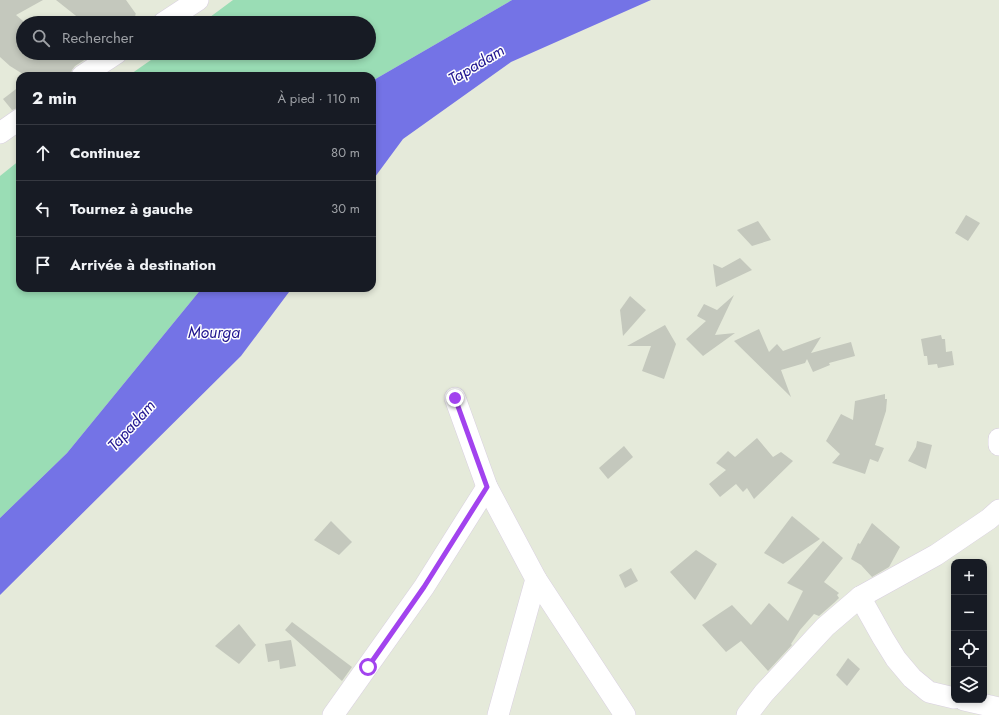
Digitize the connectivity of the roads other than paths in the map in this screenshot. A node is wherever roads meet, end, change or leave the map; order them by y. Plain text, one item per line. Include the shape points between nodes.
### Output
1 (198, 0) edge
2 (174, 16) edge
3 (106, 60) edge
4 (88, 72) edge
5 (16, 122) edge
6 (0, 133) edge
7 (455, 398) dead end
8 (999, 439) edge
9 (999, 445) edge
10 (487, 487) junction
11 (999, 510) edge
12 (536, 579) junction
13 (860, 597) junction
14 (951, 697) edge
15 (977, 703) edge
16 (999, 708) edge
17 (333, 715) edge
18 (498, 715) edge
19 (625, 715) edge
20 (747, 715) edge

1 - 2 street
3 - 4 street
5 - 6 street
7 - 10 street
8 - 9 street
10 - 12 street
10 - 17 street via 424,587
11 - 13 street via 936,555
12 - 18 street
12 - 19 street
13 - 14 street via 896,659 912,678 929,692
13 - 20 street via 825,627
15 - 16 street

